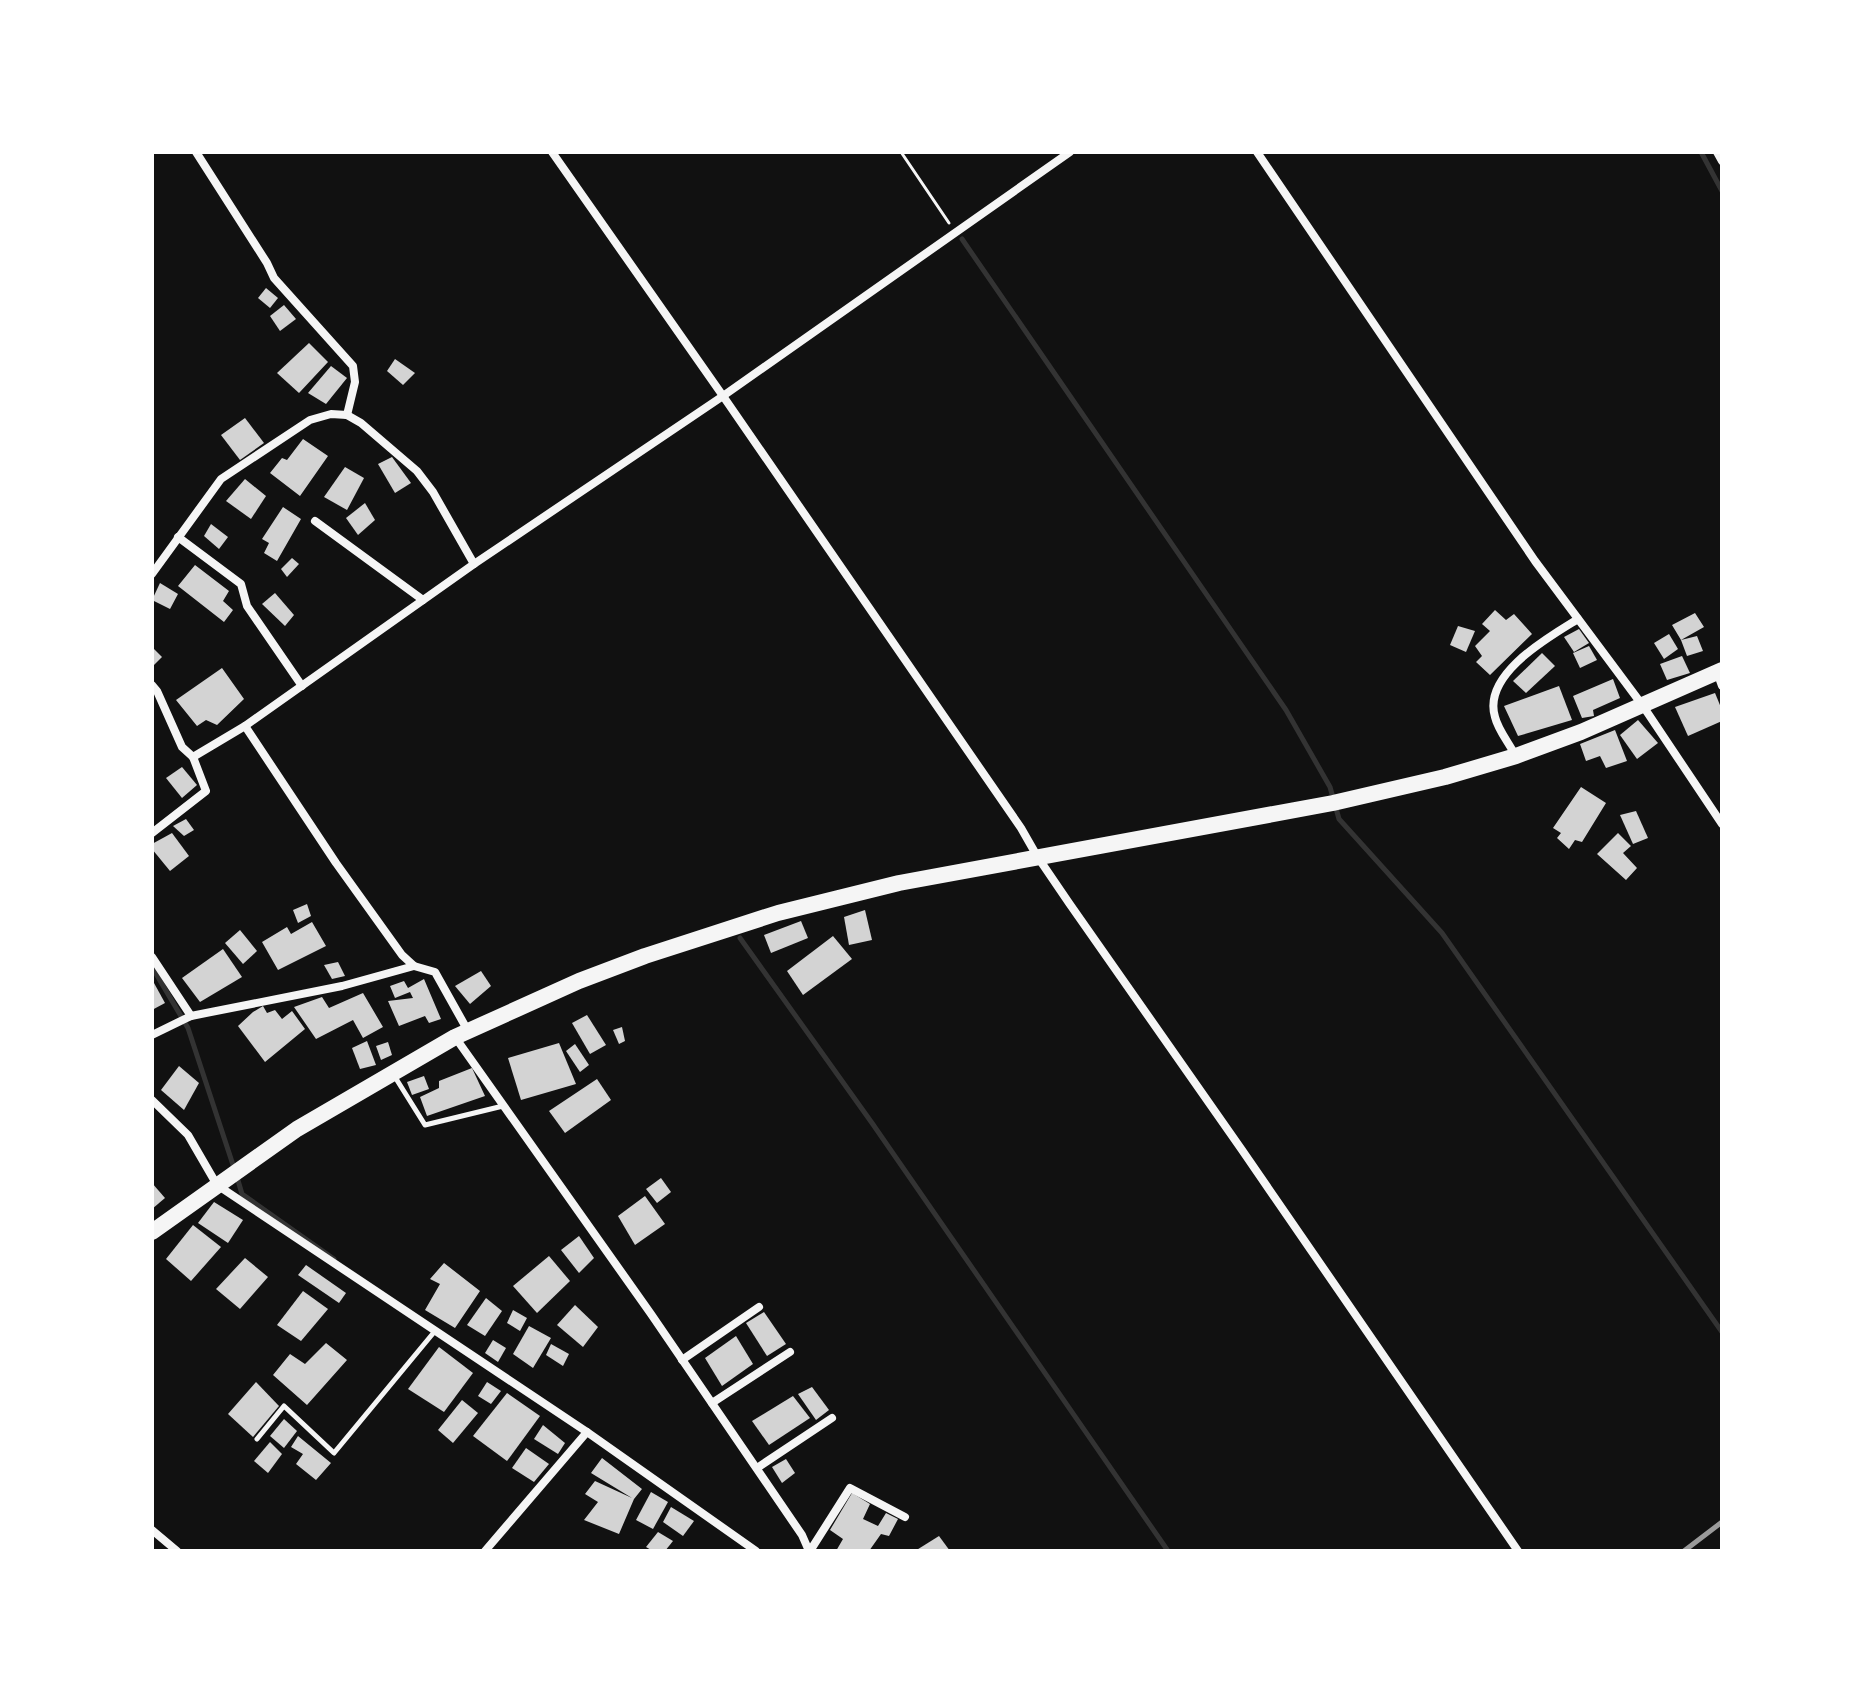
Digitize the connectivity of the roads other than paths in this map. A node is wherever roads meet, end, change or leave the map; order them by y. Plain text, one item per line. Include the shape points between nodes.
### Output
1 (196, 152) edge
2 (552, 152) edge
3 (1070, 152) edge
4 (1257, 152) edge
5 (1717, 152) edge
6 (1722, 161) edge
7 (723, 396) junction
8 (347, 415) junction
9 (315, 521) dead end
10 (178, 537) junction
11 (474, 564) junction
12 (152, 574) edge
13 (423, 600) junction
14 (1578, 619) junction
15 (1720, 676) edge
16 (152, 685) edge
17 (302, 686) junction
18 (1643, 706) junction
19 (245, 726) junction
20 (1516, 756) junction
21 (193, 757) junction
22 (1722, 824) edge
23 (152, 833) edge
24 (1037, 856) junction
25 (152, 957) edge
26 (414, 966) junction
27 (191, 1016) junction
28 (462, 1034) junction
29 (152, 1035) edge
30 (392, 1073) junction
31 (152, 1100) edge
32 (504, 1106) junction
33 (217, 1185) junction
34 (152, 1232) edge
35 (759, 1307) dead end
36 (435, 1331) junction
37 (790, 1352) dead end
38 (682, 1360) junction
39 (712, 1403) junction
40 (832, 1418) dead end
41 (587, 1432) junction
42 (257, 1439) dead end
43 (757, 1468) junction
44 (905, 1517) dead end
45 (152, 1530) edge
46 (177, 1551) edge
47 (485, 1551) edge
48 (756, 1551) edge
49 (809, 1551) edge
50 (1518, 1551) edge

1 - 8 street via 274,278 353,366
2 - 7 street
3 - 7 street
4 - 14 street
5 - 6 street
7 - 11 street
7 - 24 street
8 - 10 street via 310,420 221,479
8 - 11 street via 417,471
9 - 13 street
10 - 12 street
10 - 17 street via 241,584 247,606
11 - 13 street
13 - 17 street
14 - 18 street
14 - 20 street via 1536,645 1495,693 1494,716
15 - 18 main road
16 - 21 street via 182,747
17 - 19 street
18 - 20 main road
18 - 22 street
19 - 21 street
19 - 26 street via 393,944
20 - 24 main road via 1333,803
21 - 23 street via 206,791
24 - 28 main road via 899,883 731,927 579,981
24 - 50 street
25 - 27 street
26 - 27 street
26 - 28 street via 435,972
27 - 29 street
28 - 30 main road
28 - 32 street
30 - 32 lane via 425,1125
30 - 33 main road via 297,1129
31 - 33 street via 188,1135
32 - 38 street
33 - 34 main road
33 - 36 street
35 - 38 street
36 - 41 street
36 - 42 lane via 334,1453 284,1406
37 - 39 street
38 - 39 street
39 - 43 street
40 - 43 street
41 - 47 street
41 - 48 street
43 - 49 street
44 - 49 street via 850,1488
45 - 46 street

